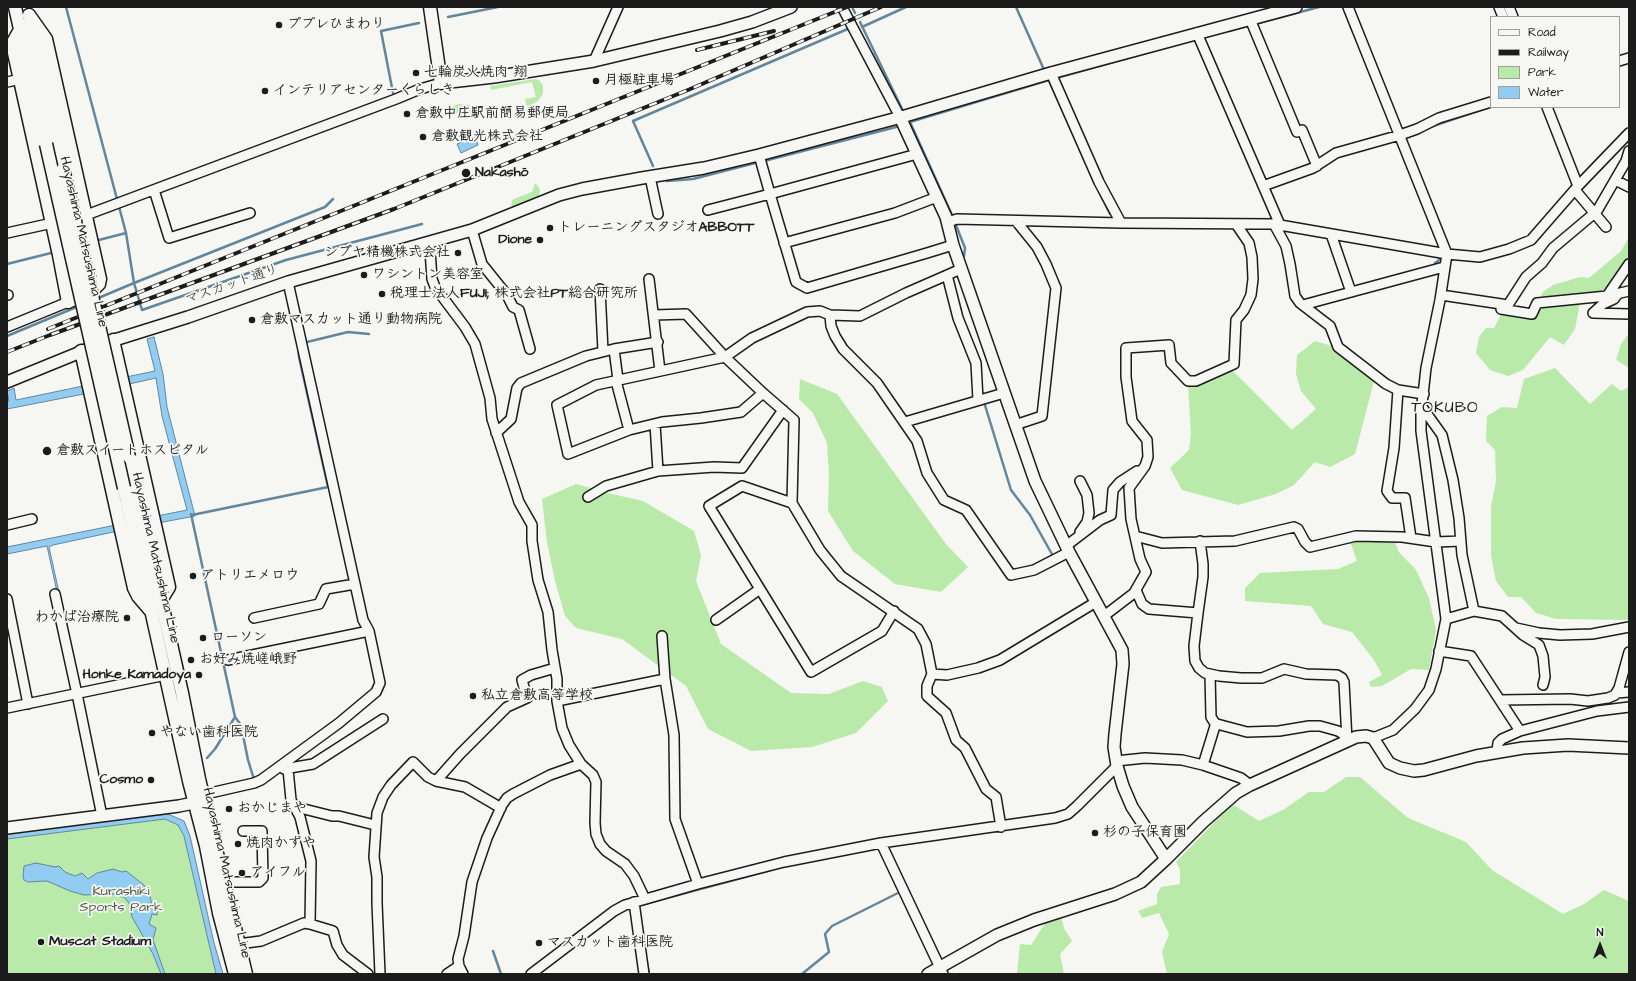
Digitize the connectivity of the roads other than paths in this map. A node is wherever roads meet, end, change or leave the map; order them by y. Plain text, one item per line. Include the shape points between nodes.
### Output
1 (15, 7) edge
2 (430, 7) edge
3 (618, 7) edge
4 (791, 7) edge
5 (842, 7) edge
6 (1296, 7) edge
7 (1348, 7) edge
8 (28, 11) edge
9 (1252, 23) junction
10 (20, 28) junction
11 (1199, 37) junction
12 (594, 61) junction
13 (1051, 76) junction
14 (21, 79) junction
15 (7, 82) edge
16 (441, 83) junction
17 (1490, 102) edge
18 (1547, 108) edge
19 (904, 120) junction
20 (1629, 133) edge
21 (1400, 135) junction
22 (1629, 151) edge
23 (917, 154) junction
24 (760, 160) junction
25 (1317, 166) junction
26 (650, 177) junction
27 (1615, 180) junction
28 (1263, 186) junction
29 (1629, 187) edge
30 (1576, 188) junction
31 (154, 190) junction
32 (770, 194) junction
33 (937, 197) junction
34 (708, 210) dead end
35 (250, 213) dead end
36 (658, 214) dead end
37 (1594, 214) junction
38 (86, 215) junction
39 (952, 220) junction
40 (1016, 221) junction
41 (52, 223) junction
42 (1121, 223) junction
43 (1236, 224) junction
44 (1277, 224) junction
45 (1606, 227) dead end
46 (472, 230) junction
47 (7, 234) edge
48 (1331, 234) junction
49 (784, 243) junction
50 (428, 244) junction
51 (953, 245) junction
52 (1447, 254) junction
53 (1629, 264) edge
54 (1444, 267) junction
55 (961, 270) junction
56 (947, 275) junction
57 (649, 279) dead end
58 (288, 282) junction
59 (600, 289) dead end
60 (1629, 291) edge
61 (1351, 292) junction
62 (1617, 294) junction
63 (1607, 296) junction
64 (1440, 297) junction
65 (68, 302) junction
66 (1303, 305) junction
67 (1629, 314) edge
68 (654, 315) junction
69 (830, 315) junction
70 (7, 327) edge
71 (113, 340) junction
72 (658, 342) junction
73 (530, 349) dead end
74 (614, 349) junction
75 (81, 351) junction
76 (603, 351) junction
77 (725, 357) junction
78 (660, 371) junction
79 (617, 380) junction
80 (7, 382) edge
81 (1398, 390) junction
82 (763, 393) junction
83 (1004, 393) junction
84 (1424, 394) junction
85 (982, 400) junction
86 (1422, 407) junction
87 (783, 410) junction
88 (905, 422) junction
89 (655, 424) junction
90 (1015, 425) junction
91 (629, 430) junction
92 (496, 433) junction
93 (1145, 466) junction
94 (658, 471) junction
95 (1080, 481) dead end
96 (588, 497) dead end
97 (792, 503) junction
98 (32, 519) dead end
99 (138, 524) junction
100 (7, 525) edge
101 (1135, 536) junction
102 (1078, 537) junction
103 (1411, 538) junction
104 (1200, 541) junction
105 (1461, 541) junction
106 (1436, 542) junction
107 (1067, 549) junction
108 (355, 584) junction
109 (760, 589) junction
110 (1136, 590) junction
111 (55, 594) dead end
112 (7, 599) edge
113 (1096, 602) junction
114 (894, 611) junction
115 (1474, 611) junction
116 (1198, 614) junction
117 (1104, 616) junction
118 (254, 618) dead end
119 (1446, 619) junction
120 (716, 620) dead end
121 (1629, 627) edge
122 (1516, 628) junction
123 (370, 631) junction
124 (662, 636) dead end
125 (1439, 652) junction
126 (1629, 652) edge
127 (228, 660) dead end
128 (555, 668) junction
129 (166, 674) junction
130 (932, 674) junction
131 (1210, 674) junction
132 (665, 679) junction
133 (1543, 686) dead end
134 (1629, 692) edge
135 (1616, 693) junction
136 (77, 694) junction
137 (1500, 700) junction
138 (557, 701) junction
139 (28, 704) junction
140 (1629, 707) edge
141 (7, 708) edge
142 (383, 719) dead end
143 (1216, 725) junction
144 (1520, 731) junction
145 (1373, 738) junction
146 (1347, 741) junction
147 (1629, 748) edge
148 (1497, 752) junction
149 (1117, 763) junction
150 (581, 764) junction
151 (1203, 765) junction
152 (288, 769) junction
153 (274, 771) junction
154 (436, 781) junction
155 (1250, 784) junction
156 (199, 799) junction
157 (295, 808) junction
158 (501, 808) junction
159 (102, 816) junction
160 (375, 825) junction
161 (1001, 827) junction
162 (7, 828) edge
163 (243, 831) dead end
164 (881, 843) junction
165 (1166, 859) junction
166 (223, 882) junction
167 (698, 884) junction
168 (644, 899) junction
169 (634, 902) junction
170 (310, 924) junction
171 (238, 944) junction
172 (461, 970) edge
173 (942, 970) edge
174 (235, 974) edge
175 (246, 974) edge
176 (368, 974) edge
177 (380, 974) edge
178 (447, 974) edge
179 (531, 974) edge
180 (644, 974) edge
181 (928, 974) edge

1 - 10 main road, Hayashima Matsushima Line
2 - 16 main road
3 - 12 street
4 - 12 street via 720,31
5 - 19 street
6 - 9 street, マスカット通り
7 - 21 street
8 - 38 main road via 46,39
8 - 99 main road, Hayashima Matsushima Line, bridge via 129,458
9 - 11 street, マスカット通り
9 - 25 street via 1297,132 1302,130
10 - 14 main road via 12,44
10 - 99 main road, Hayashima Matsushima Line, bridge via 124,488
11 - 13 street, マスカット通り
11 - 28 street
12 - 16 street
13 - 19 street, マスカット通り
13 - 42 street via 1099,182
14 - 15 street
14 - 41 main road
16 - 31 street
17 - 21 street via 1439,118
18 - 30 street
19 - 23 street
19 - 24 street, マスカット通り
20 - 30 street
21 - 25 street via 1336,153
21 - 52 street
22 - 27 street
23 - 32 street
23 - 33 street
24 - 26 street, マスカット通り
24 - 32 street
25 - 28 street
26 - 36 street
26 - 46 street, マスカット通り via 559,195
27 - 29 street
27 - 37 street
28 - 44 street
30 - 37 street
30 - 52 street via 1531,240 1480,257
31 - 35 street via 169,238
31 - 38 street
32 - 34 street
32 - 49 street
33 - 39 street
33 - 49 street via 896,213
37 - 45 street
37 - 64 street via 1553,248 1542,263 1526,277 1508,305
38 - 41 street
38 - 65 main road via 99,284 93,290
39 - 40 street
39 - 51 street
40 - 42 street
40 - 90 street via 1036,247 1056,288 1042,416
41 - 47 street
41 - 65 main road
42 - 43 street
43 - 44 street
43 - 93 street via 1249,243 1253,279 1251,295 1236,320 1234,364 1196,380 1188,380 1171,363 1169,345 1126,348 1126,377 1132,421 1147,440 1148,457
44 - 48 street
44 - 66 street via 1286,246 1295,296
46 - 50 street, マスカット通り
46 - 73 street via 482,264 507,295 513,307 519,310
48 - 52 street
48 - 61 street
49 - 51 street via 796,282 807,288
50 - 58 street, マスカット通り
50 - 92 street via 435,287 475,344 490,398
51 - 55 street
52 - 54 street
53 - 63 street
54 - 61 street
54 - 64 street
55 - 56 street
55 - 83 street
56 - 69 street via 906,292 860,316
56 - 85 street via 958,318 976,363
57 - 68 street
58 - 71 street, マスカット通り
58 - 108 street
59 - 76 street
60 - 62 street
61 - 66 street
62 - 63 street
62 - 67 street via 1614,299 1593,313
63 - 64 street via 1537,303 1532,314
64 - 84 street via 1426,368
65 - 70 street
66 - 81 street via 1330,326 1338,347 1386,384
68 - 72 street
68 - 77 street via 686,314
69 - 77 street via 820,311 807,312 752,338
69 - 88 street via 831,326 843,348 877,383
71 - 75 street, マスカット通り
71 - 99 main road via 122,382
72 - 74 street
72 - 78 street
74 - 76 street
74 - 79 street
75 - 80 street, マスカット通り
75 - 99 main road via 89,389
76 - 92 street via 521,383 517,388 511,419
77 - 78 street
77 - 82 street
78 - 79 street
79 - 91 street
79 - 91 street via 596,385 557,405 568,454
81 - 84 street
81 - 103 street via 1394,448 1387,491 1392,498 1405,498
82 - 87 street
82 - 89 street via 741,412
83 - 85 street
83 - 90 street
84 - 86 street
85 - 88 street
86 - 105 street via 1442,435 1453,480
86 - 106 street via 1421,431
87 - 94 street via 742,468
87 - 97 street via 794,420
88 - 107 street via 917,441 927,473 944,500 966,510 1011,575 1034,570
89 - 91 street
89 - 94 street
90 - 107 street via 1035,481
92 - 128 street via 519,502 532,525 538,580 548,612
93 - 101 street via 1129,488
93 - 102 street via 1120,482 1113,490 1111,515
94 - 96 street via 606,486
95 - 102 street via 1087,495 1089,514
97 - 109 street via 742,486 709,506
97 - 114 street via 820,550 841,576
98 - 100 street
99 - 129 main road, Hayashima Matsushima Line via 152,612
99 - 156 main road, Hayashima Matsushima Line via 161,600
101 - 104 street via 1162,542
101 - 110 street via 1146,572
102 - 107 street
103 - 104 street via 1356,536 1310,547 1294,527 1235,541
103 - 106 street
104 - 116 street via 1203,577
105 - 106 street
105 - 115 street
106 - 119 street
107 - 113 street
108 - 118 street via 326,589 319,604
108 - 123 street via 363,620
109 - 114 street via 811,672 882,631
109 - 120 street
110 - 116 street via 1142,604 1148,609
110 - 117 street
111 - 136 street
112 - 139 street
113 - 117 street
113 - 130 street via 1000,660 947,675
114 - 130 street via 918,629 926,644
115 - 119 street
115 - 122 street via 1502,616
116 - 131 street via 1195,661 1198,668
117 - 149 street via 1122,650 1114,747
119 - 125 street
121 - 122 street via 1592,634 1560,635
122 - 133 street via 1539,645 1543,656
123 - 127 street
123 - 153 street via 380,683 376,692
124 - 132 street
125 - 137 street via 1471,656
125 - 145 street via 1429,690 1415,709 1393,730
126 - 135 street via 1620,688
128 - 138 street
128 - 154 street via 522,680 527,698 507,707
129 - 136 street
129 - 156 main road, Hayashima Matsushima Line
130 - 161 street via 927,686 927,696 946,713 956,740 965,748 986,789 996,797
131 - 143 street via 1211,717
131 - 146 street via 1262,678 1284,669 1306,674 1337,675 1344,682
132 - 138 street
132 - 167 street via 674,735 675,819
134 - 135 street
135 - 137 street via 1608,698 1588,701
136 - 139 street
136 - 159 street
137 - 144 street
138 - 150 street via 562,728
139 - 141 street
140 - 144 street via 1590,712
142 - 152 street via 313,764
143 - 146 street via 1246,732 1320,726 1338,731
143 - 151 street
144 - 148 street via 1502,739 1498,743
145 - 146 street via 1356,737
145 - 148 street via 1389,763 1414,771
146 - 155 street
147 - 148 street via 1568,746
149 - 151 street via 1145,758 1182,760
149 - 161 street via 1068,814
149 - 165 street via 1132,807
150 - 158 street via 550,775 513,794
150 - 168 street via 593,775 596,782 595,823 600,844 606,852 630,870
151 - 155 street via 1241,778
152 - 153 street
152 - 157 street via 291,800
153 - 156 street via 254,783
154 - 158 street via 465,787
154 - 160 street via 428,777 413,762 383,796
155 - 165 street via 1222,804
156 - 159 street
156 - 166 main road, Hayashima Matsushima Line
156 - 174 main road, Hayashima Matsushima Line via 219,913
157 - 160 street
157 - 170 street via 300,817 311,861
158 - 172 street via 487,838 472,882 458,959
159 - 162 street
160 - 177 street via 374,857
161 - 164 street
163 - 166 street via 262,831 263,878 259,882
164 - 167 street via 784,862
164 - 173 street
165 - 173 street via 1141,882 1115,894 1034,920 997,935
166 - 171 main road, Hayashima Matsushima Line
167 - 168 street
168 - 169 street
169 - 179 street via 614,911
169 - 180 street
170 - 171 street via 261,941
170 - 176 street via 333,931 343,955
171 - 175 main road, Hayashima Matsushima Line
172 - 178 street
173 - 181 street

